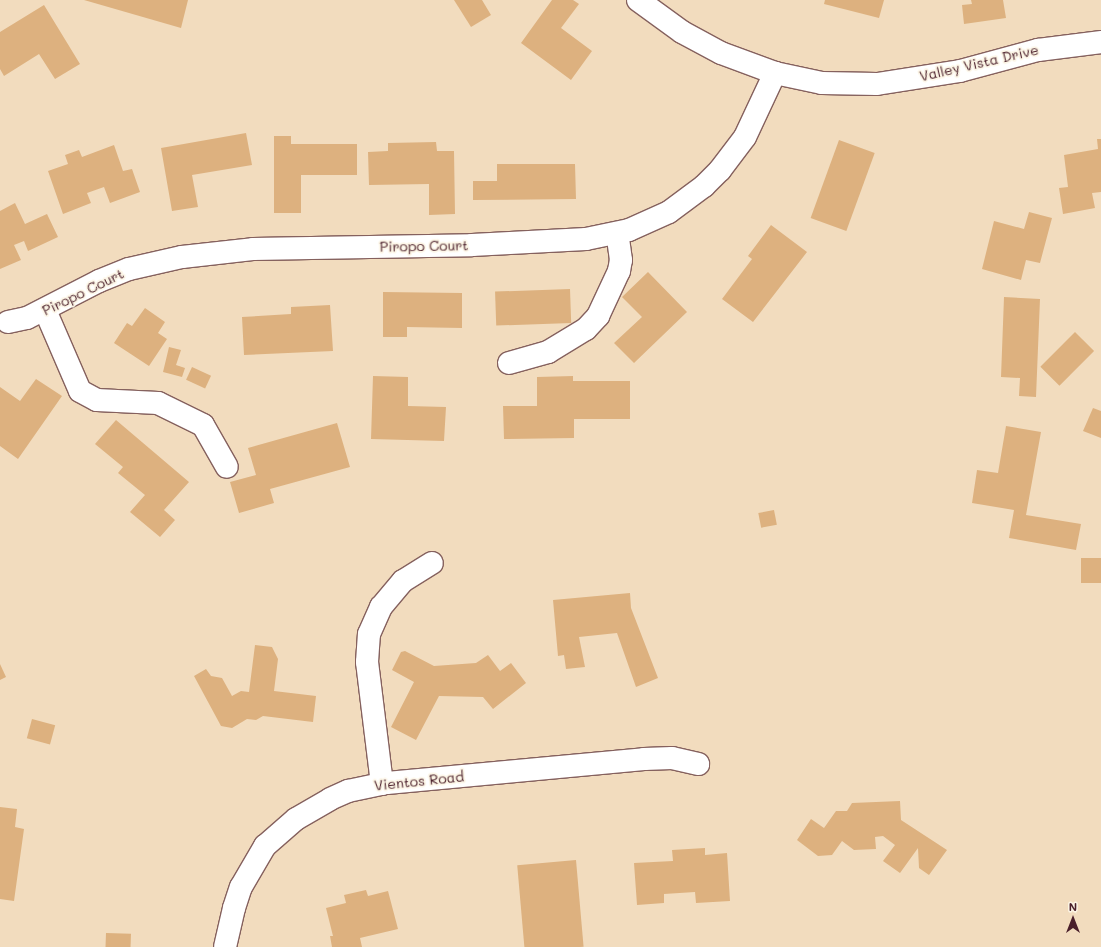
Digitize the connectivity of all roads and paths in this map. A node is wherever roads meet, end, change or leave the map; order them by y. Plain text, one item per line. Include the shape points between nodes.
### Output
1 (638, 0) edge
2 (1101, 42) edge
3 (775, 73) junction
4 (617, 233) junction
5 (45, 310) junction
6 (8, 322) dead end
7 (510, 363) dead end
8 (227, 468) dead end
9 (432, 563) dead end
10 (698, 764) dead end
11 (382, 784) junction
12 (225, 947) edge

1 - 3 street, Valley Vista Drive via 682,32 721,53
2 - 3 street, Valley Vista Drive via 1038,50 960,71 877,84 822,83
3 - 4 street, Piropo Court via 745,136 720,170 699,190 669,212
4 - 5 street, Piropo Court via 586,239 472,245 253,249 182,257 129,270 99,281
4 - 7 street via 621,260 619,271 598,316 586,329 548,352
5 - 6 street, Piropo Court via 27,318
5 - 8 street via 80,391 97,400 158,403 203,425
9 - 11 street via 403,581 381,607 369,634 367,662
10 - 11 street, Vientos Road via 672,758 651,758
11 - 12 street, Vientos Road via 348,792 324,802 296,818 270,841 241,887

